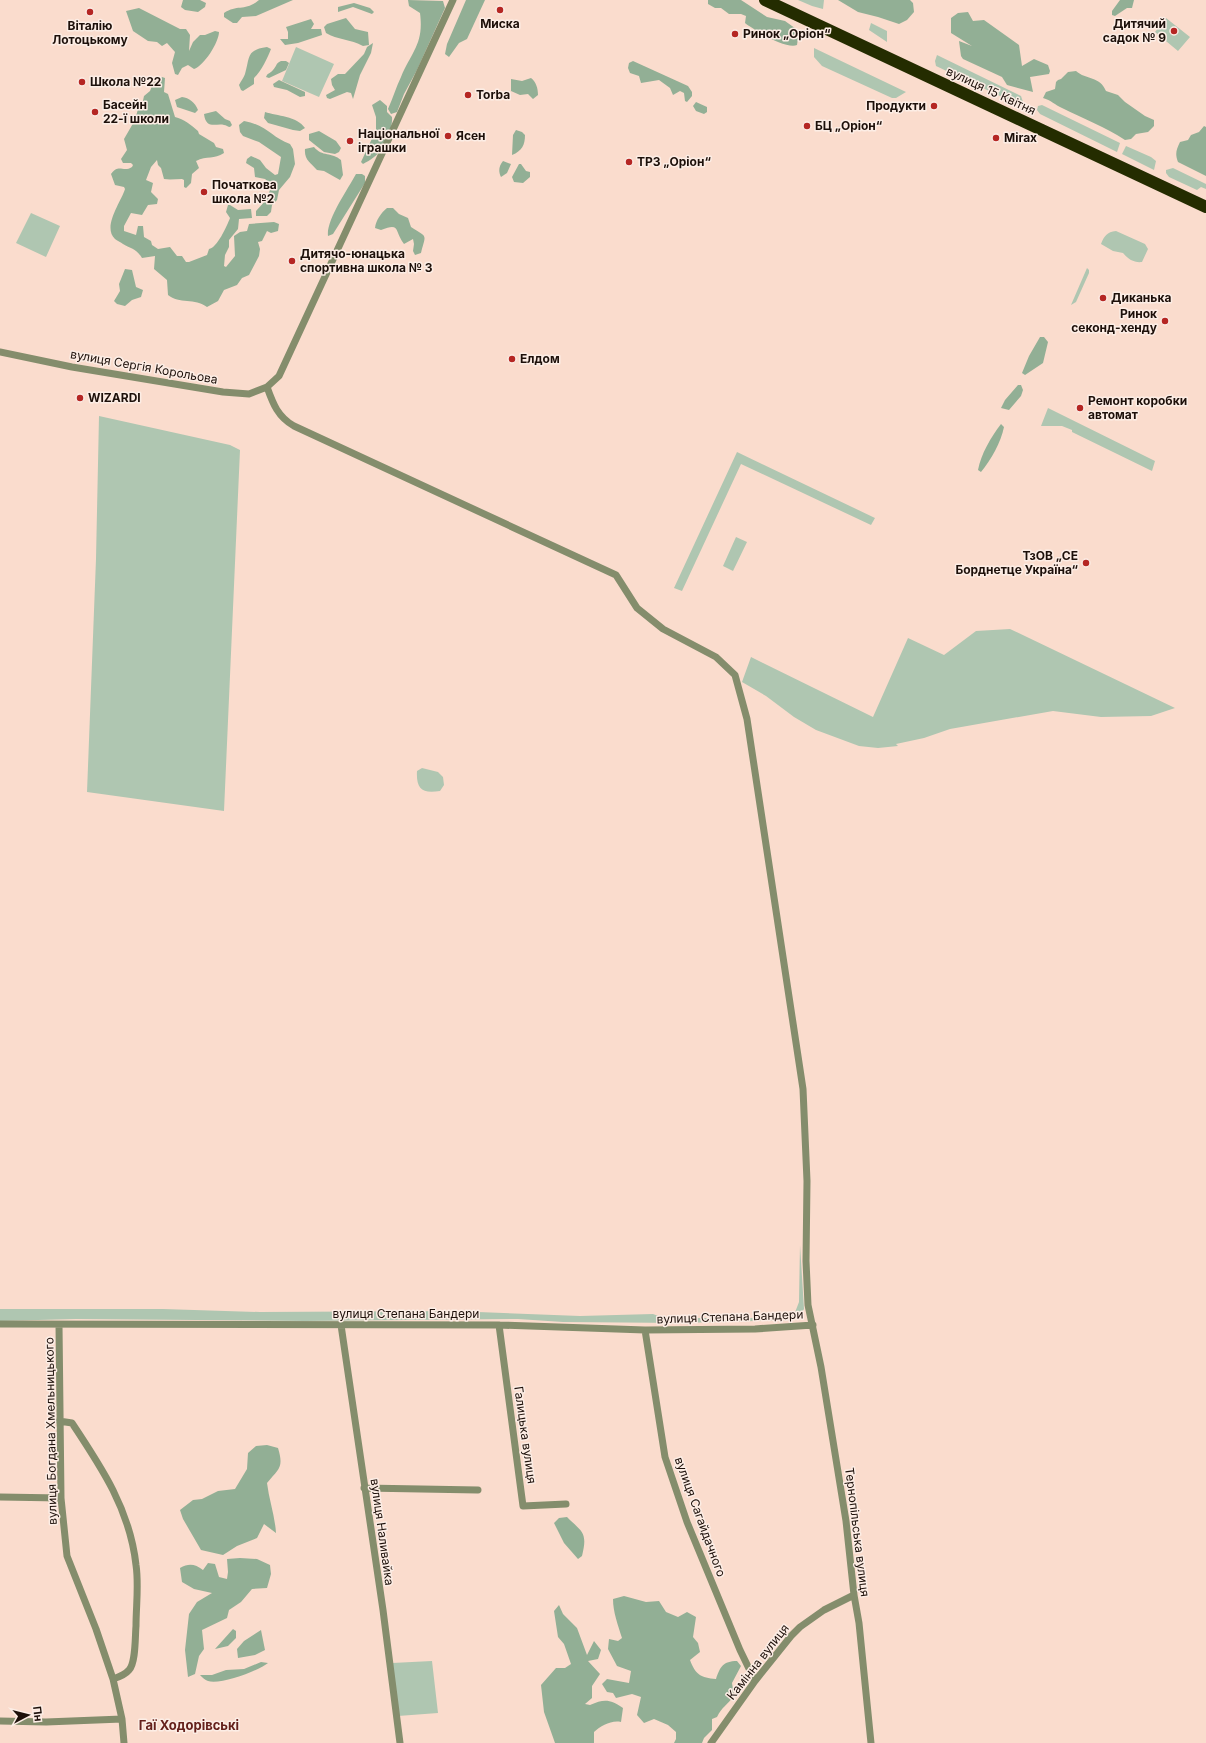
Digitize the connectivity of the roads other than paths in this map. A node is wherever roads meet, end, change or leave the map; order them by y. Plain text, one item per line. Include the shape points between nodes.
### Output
1 (453, 0) edge
2 (765, 0) edge
3 (1206, 207) edge
4 (0, 352) edge
5 (267, 387) junction
6 (0, 1324) edge
7 (59, 1325) junction
8 (341, 1325) junction
9 (499, 1325) junction
10 (813, 1326) junction
11 (645, 1330) junction
12 (59, 1421) junction
13 (364, 1488) junction
14 (478, 1490) dead end
15 (0, 1497) edge
16 (61, 1498) junction
17 (566, 1504) dead end
18 (854, 1595) junction
19 (114, 1679) junction
20 (755, 1681) junction
21 (122, 1720) junction
22 (0, 1721) edge
23 (124, 1743) edge
24 (400, 1743) edge
25 (711, 1743) edge
26 (871, 1743) edge

1 - 5 street, вулиця Сергія Корольова via 279,376
2 - 3 highway, вулиця 15 Квітня
4 - 5 street, вулиця Сергія Корольова via 72,367 223,392 249,394
5 - 10 street, Тернопільська вулиця via 274,408 286,422 616,575 637,608 663,629 716,657 735,674 747,719 803,1089 807,1181 806,1261 808,1305
6 - 7 street, вулиця Степана Бандери
7 - 8 street, вулиця Степана Бандери
7 - 12 street, вулиця Богдана Хмельницького
8 - 9 street, вулиця Степана Бандери
8 - 13 street, вулиця Наливайка
9 - 11 street, вулиця Степана Бандери
9 - 17 street, Галицька вулиця via 523,1506
10 - 11 street, вулиця Степана Бандери
10 - 18 street, Тернопільська вулиця via 837,1459
11 - 20 street, вулиця Сагайдачного via 665,1457 687,1522
12 - 16 street, вулиця Богдана Хмельницького
12 - 19 street via 72,1423 93,1454 123,1510 133,1544 137,1567 133,1658 130,1670
13 - 14 street
13 - 24 street, вулиця Наливайка
15 - 16 street
16 - 19 street, вулиця Богдана Хмельницького via 67,1556
18 - 20 street, Камінна вулиця via 824,1610 800,1627
18 - 26 street, Тернопільська вулиця
19 - 21 street, вулиця Богдана Хмельницького
20 - 25 street, Камінна вулиця
21 - 22 street
21 - 23 street, вулиця Богдана Хмельницького

